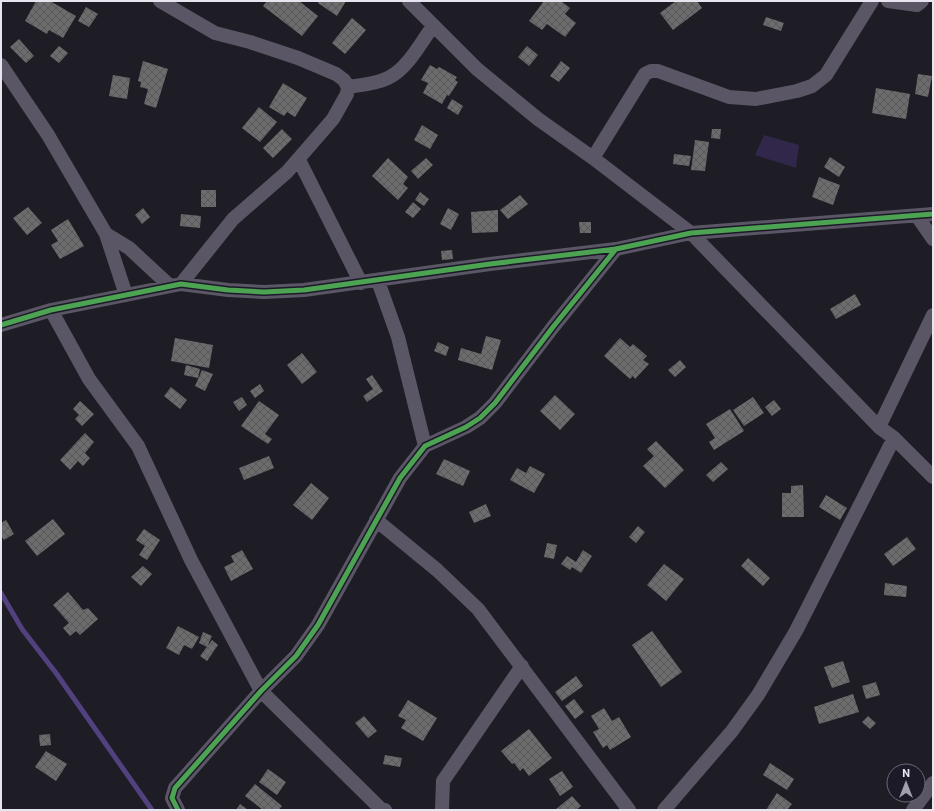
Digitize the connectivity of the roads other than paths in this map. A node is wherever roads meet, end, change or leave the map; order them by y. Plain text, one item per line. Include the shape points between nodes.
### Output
1 (160, 1) edge
2 (409, 1) edge
3 (872, 1) edge
4 (888, 1) edge
5 (922, 1) edge
6 (433, 26) junction
7 (1, 65) edge
8 (348, 87) junction
9 (593, 158) junction
10 (299, 160) junction
11 (933, 214) edge
12 (917, 216) junction
13 (691, 233) junction
14 (106, 234) junction
15 (933, 239) edge
16 (616, 249) junction
17 (378, 281) junction
18 (361, 283) junction
19 (175, 285) junction
20 (126, 295) junction
21 (51, 310) junction
22 (933, 315) edge
23 (1, 324) edge
24 (880, 427) junction
25 (894, 438) junction
26 (425, 446) junction
27 (933, 477) edge
28 (376, 520) junction
29 (522, 666) junction
30 (261, 691) junction
31 (933, 783) edge
32 (381, 809) edge
33 (178, 810) edge
34 (441, 810) edge
35 (629, 810) edge
36 (664, 810) edge
37 (913, 810) edge

1 - 8 street via 215,33 298,58 336,74
2 - 6 street
3 - 9 street via 826,75 812,86 797,91 756,99 729,97 651,70 645,74
4 - 5 street via 912,5
6 - 8 street via 397,72 375,82
6 - 9 street via 477,69 538,119
7 - 14 street via 48,134
8 - 10 street via 347,94 333,119
9 - 13 street
10 - 18 street
10 - 19 street via 233,219
11 - 12 street
12 - 13 street
12 - 15 street
13 - 16 street
13 - 24 street
14 - 19 street via 129,248
14 - 20 street
16 - 17 street
16 - 26 street via 496,403 466,427
17 - 18 street
17 - 26 street via 398,337
18 - 19 street via 264,292
19 - 20 street
20 - 21 street
21 - 23 street
21 - 30 street via 89,379 138,446 191,560
22 - 24 street
24 - 25 street
25 - 27 street
25 - 36 street via 796,630 758,695 732,731
26 - 28 street via 400,478
28 - 29 street via 478,608
28 - 30 street via 318,625 296,656
29 - 34 street via 443,780
29 - 35 street
30 - 32 street
30 - 33 street via 175,788 172,798
31 - 37 street

